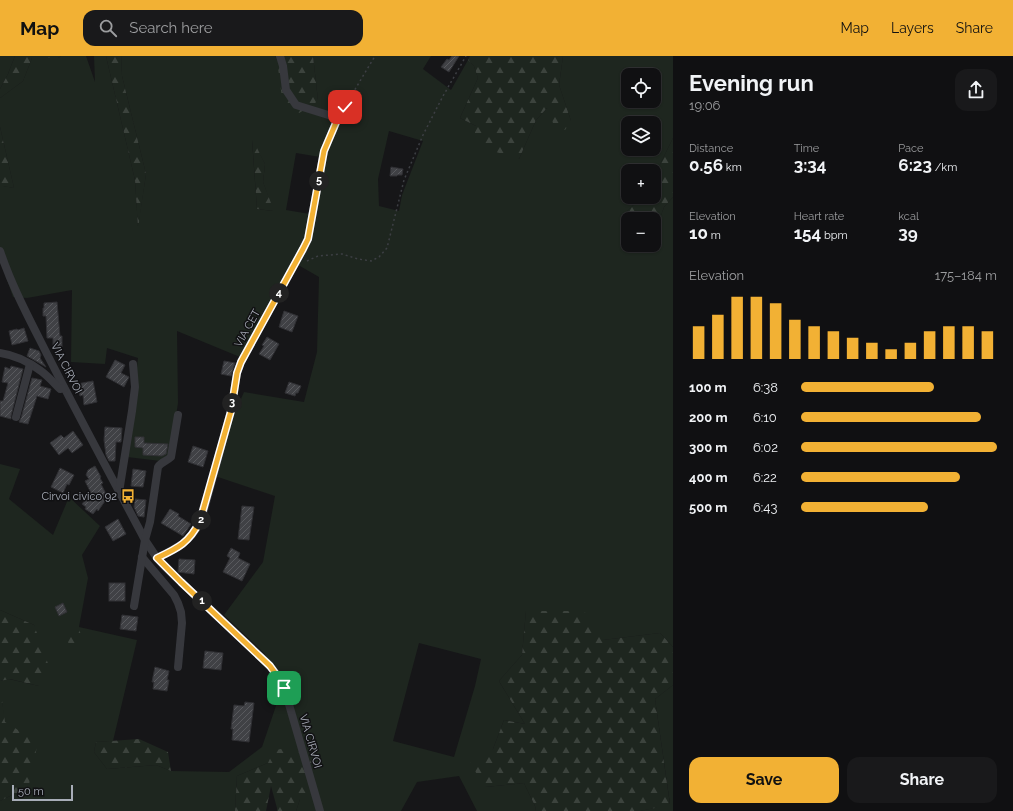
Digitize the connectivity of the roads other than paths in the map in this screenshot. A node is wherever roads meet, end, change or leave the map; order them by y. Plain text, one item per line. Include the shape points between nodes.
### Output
1 (280, 56) edge
2 (0, 251) edge
3 (0, 352) edge
4 (30, 364) junction
5 (133, 364) dead end
6 (64, 388) junction
7 (178, 415) dead end
8 (16, 417) dead end
9 (119, 492) junction
10 (145, 540) junction
11 (142, 557) junction
12 (157, 558) junction
13 (134, 606) dead end
14 (178, 667) dead end
15 (320, 811) edge

1 - 12 street, VIA CET via 286,90 296,105 338,118 324,151 308,239 237,373 231,411 200,521 183,544
2 - 6 street, VIA CIRVOI via 18,298
3 - 4 street
4 - 6 street via 60,389
4 - 8 street
5 - 9 street via 135,387
6 - 9 street, VIA CIRVOI
7 - 10 street via 171,457 158,468
9 - 10 street, VIA CIRVOI
10 - 11 street
10 - 12 street, VIA CIRVOI
11 - 13 street
11 - 14 street via 174,595 181,612
12 - 15 street, VIA CIRVOI via 256,652 278,677 284,688

